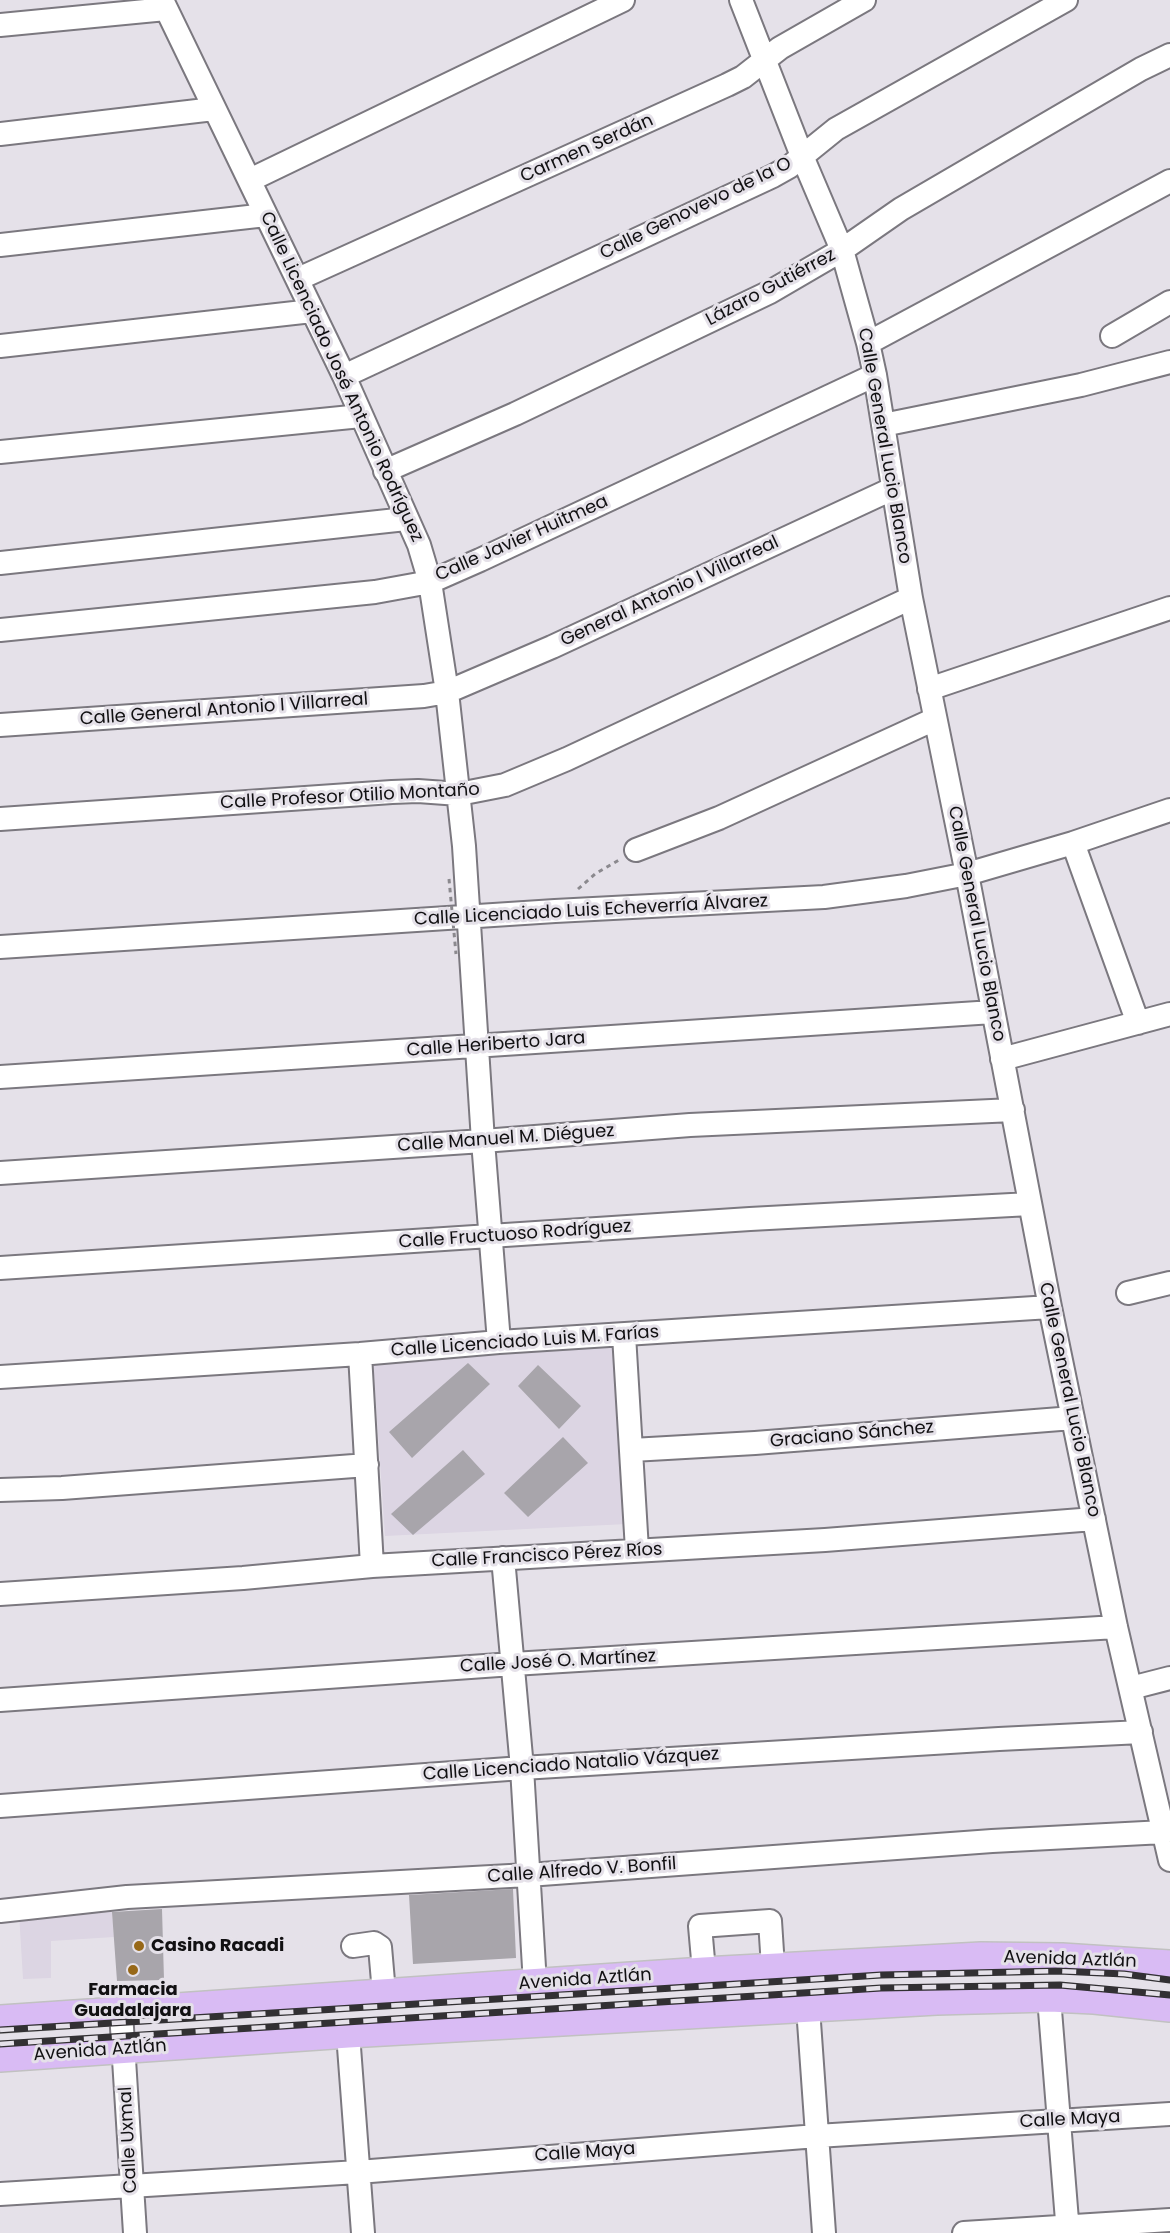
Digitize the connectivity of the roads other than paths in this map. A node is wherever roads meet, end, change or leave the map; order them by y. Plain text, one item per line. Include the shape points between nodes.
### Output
1 (623, 0) edge
2 (741, 0) edge
3 (864, 0) edge
4 (1066, 0) edge
5 (164, 4) edge
6 (585, 9) edge
7 (0, 26) edge
8 (1170, 55) edge
9 (765, 58) junction
10 (214, 109) junction
11 (0, 134) edge
12 (802, 156) junction
13 (250, 180) junction
14 (1170, 181) edge
15 (267, 215) junction
16 (0, 244) edge
17 (842, 250) junction
18 (298, 279) junction
19 (1170, 302) edge
20 (312, 311) junction
21 (1112, 336) dead end
22 (868, 343) junction
23 (0, 346) edge
24 (1170, 362) edge
25 (875, 375) junction
26 (344, 376) junction
27 (361, 416) junction
28 (883, 425) junction
29 (0, 452) edge
30 (385, 471) junction
31 (892, 489) junction
32 (406, 519) junction
33 (0, 563) edge
34 (430, 582) junction
35 (911, 598) junction
36 (1170, 608) edge
37 (0, 630) edge
38 (929, 689) junction
39 (447, 692) junction
40 (935, 719) junction
41 (0, 725) edge
42 (459, 794) junction
43 (1170, 810) edge
44 (0, 819) edge
45 (1073, 843) junction
46 (636, 850) road end
47 (967, 874) junction
48 (469, 918) junction
49 (0, 947) edge
50 (993, 1012) junction
51 (1170, 1014) edge
52 (1138, 1023) junction
53 (477, 1046) junction
54 (1002, 1059) junction
55 (0, 1077) edge
56 (1013, 1110) junction
57 (483, 1141) junction
58 (0, 1173) edge
59 (1030, 1203) junction
60 (489, 1237) junction
61 (0, 1268) edge
62 (1170, 1283) edge
63 (1128, 1293) dead end
64 (1050, 1307) junction
65 (624, 1335) junction
66 (499, 1342) junction
67 (360, 1354) junction
68 (0, 1377) edge
69 (1073, 1418) junction
70 (632, 1450) junction
71 (367, 1464) junction
72 (0, 1490) edge
73 (1094, 1519) junction
74 (637, 1550) junction
75 (504, 1558) junction
76 (372, 1566) junction
77 (0, 1594) edge
78 (1116, 1627) junction
79 (513, 1664) junction
80 (1170, 1678) edge
81 (1131, 1688) junction
82 (0, 1700) edge
83 (1142, 1732) junction
84 (522, 1768) junction
85 (0, 1806) edge
86 (1164, 1832) junction
87 (1170, 1860) edge
88 (528, 1875) junction
89 (0, 1911) edge
90 (353, 1946) dead end
91 (1170, 1964) edge
92 (773, 1967) junction
93 (704, 1971) junction
94 (535, 1984) junction
95 (384, 1993) junction
96 (1049, 1998) junction
97 (808, 2008) junction
98 (1170, 2008) edge
99 (121, 2012) junction
100 (0, 2019) edge
101 (348, 2034) junction
102 (124, 2049) junction
103 (0, 2058) edge
104 (1170, 2114) edge
105 (1060, 2121) junction
106 (817, 2136) junction
107 (358, 2172) junction
108 (132, 2186) junction
109 (0, 2194) edge
110 (1170, 2220) edge
111 (1068, 2229) edge
112 (135, 2233) edge
113 (363, 2233) edge
114 (824, 2233) edge
115 (963, 2233) edge

1 - 6 street
2 - 9 street, Calle General Lucio Blanco
3 - 9 street, Carmen Serdán
4 - 12 street, Calle Genovevo de la O via 836,129
5 - 7 street
5 - 10 street, Calle Licenciado José Antonio Rodríguez
6 - 13 street
8 - 17 street, Lázaro Gutiérrez via 901,209
9 - 12 street, Calle General Lucio Blanco
9 - 18 street, Carmen Serdán via 727,86
10 - 11 street
10 - 13 street, Calle Licenciado José Antonio Rodríguez
12 - 17 street, Calle General Lucio Blanco
12 - 26 street, Calle Genovevo de la O via 772,176
13 - 15 street, Calle Licenciado José Antonio Rodríguez
14 - 22 street
15 - 16 street
15 - 18 street, Calle Licenciado José Antonio Rodríguez
17 - 22 street, Calle General Lucio Blanco
17 - 30 street, Lázaro Gutiérrez via 770,292 670,341
18 - 20 street, Calle Licenciado José Antonio Rodríguez
19 - 21 street
20 - 23 street
20 - 26 street, Calle Licenciado José Antonio Rodríguez
22 - 25 street, Calle General Lucio Blanco
24 - 28 street via 1081,385
25 - 28 street, Calle General Lucio Blanco
25 - 34 street, Calle Javier Huitmea
26 - 27 street, Calle Licenciado José Antonio Rodríguez
27 - 29 street
27 - 30 street, Calle Licenciado José Antonio Rodríguez
28 - 31 street, Calle General Lucio Blanco
30 - 32 street, Calle Licenciado José Antonio Rodríguez
31 - 35 street, Calle General Lucio Blanco
31 - 39 street, General Antonio I Villarreal
32 - 33 street
32 - 34 street, Calle Licenciado José Antonio Rodríguez
34 - 37 street, Calle Javier Huitmea via 375,592
34 - 39 street, Calle Licenciado José Antonio Rodríguez
35 - 38 street, Calle General Lucio Blanco
35 - 42 street, Calle Profesor Otilio Montaño via 567,759 505,785
36 - 38 street
38 - 40 street, Calle General Lucio Blanco
39 - 41 street, Calle General Antonio I Villarreal
39 - 42 street, Calle Licenciado José Antonio Rodríguez
40 - 46 street via 719,818
40 - 47 street, Calle General Lucio Blanco
42 - 44 street, Calle Profesor Otilio Montaño via 418,790
42 - 48 street, Calle Licenciado José Antonio Rodríguez
43 - 45 street, Calle Licenciado Luis Echeverría Álvarez
45 - 47 street, Calle Licenciado Luis Echeverría Álvarez
45 - 52 street
47 - 48 street, Calle Licenciado Luis Echeverría Álvarez via 824,897
47 - 50 street, Calle General Lucio Blanco
48 - 49 street, Calle Licenciado Luis Echeverría Álvarez
48 - 53 street, Calle Licenciado José Antonio Rodríguez
50 - 53 street, Calle Heriberto Jara
50 - 54 street, Calle General Lucio Blanco
51 - 52 street
52 - 54 street
53 - 55 street, Calle Heriberto Jara
53 - 57 street, Calle Licenciado José Antonio Rodríguez
54 - 56 street, Calle General Lucio Blanco
56 - 57 street, Calle Manuel M. Diéguez via 690,1125
56 - 59 street, Calle General Lucio Blanco
57 - 58 street, Calle Manuel M. Diéguez
57 - 60 street, Calle Licenciado José Antonio Rodríguez
59 - 60 street, Calle Fructuoso Rodríguez
59 - 64 street, Calle General Lucio Blanco
60 - 61 street, Calle Fructuoso Rodríguez
60 - 66 street, Calle Licenciado José Antonio Rodríguez
62 - 63 street
64 - 65 street, Calle Licenciado Luis M. Farías
64 - 69 street, Calle General Lucio Blanco
65 - 66 street, Calle Licenciado Luis M. Farías
65 - 70 street
66 - 67 street, Calle Licenciado Luis M. Farías
67 - 68 street, Calle Licenciado Luis M. Farías
67 - 71 street
69 - 70 street, Graciano Sánchez
69 - 73 street, Calle General Lucio Blanco
70 - 74 street
71 - 72 street
71 - 76 street
73 - 74 street, Calle Francisco Pérez Ríos
73 - 78 street, Calle General Lucio Blanco
74 - 75 street, Calle Francisco Pérez Ríos
75 - 76 street, Calle Francisco Pérez Ríos
75 - 79 street
76 - 77 street, Calle Francisco Pérez Ríos
78 - 79 street, Calle José O. Martínez
78 - 81 street, Calle General Lucio Blanco
79 - 82 street, Calle José O. Martínez
79 - 84 street
80 - 81 street
81 - 83 street, Calle General Lucio Blanco
83 - 84 street, Calle Licenciado Natalio Vázquez
83 - 86 street, Calle General Lucio Blanco
84 - 85 street, Calle Licenciado Natalio Vázquez
84 - 88 street
86 - 87 street, Calle General Lucio Blanco
86 - 88 street, Calle Alfredo V. Bonfil
88 - 89 street, Calle Alfredo V. Bonfil via 127,1897
88 - 94 street
90 - 95 street via 374,1943 380,1947
91 - 92 main road, Avenida Aztlán via 981,1956
92 - 93 main road, Avenida Aztlán
92 - 93 street via 770,1922 700,1926
93 - 94 main road, Avenida Aztlán
94 - 95 main road, Avenida Aztlán
95 - 99 main road, Avenida Aztlán
96 - 97 main road, Avenida Aztlán
96 - 98 main road, Avenida Aztlán
96 - 105 street
97 - 101 main road, Avenida Aztlán
97 - 106 street
99 - 100 main road, Avenida Aztlán
99 - 102 street, Calle Uxmal
101 - 102 main road, Avenida Aztlán
101 - 107 street
102 - 103 main road, Avenida Aztlán
102 - 108 street, Calle Uxmal
104 - 105 street, Calle Maya
105 - 106 street, Calle Maya
105 - 111 street
106 - 107 street, Calle Maya
106 - 114 street
107 - 108 street, Calle Maya
107 - 113 street
108 - 109 street, Calle Maya
108 - 112 street, Calle Uxmal
110 - 111 street
111 - 115 street

